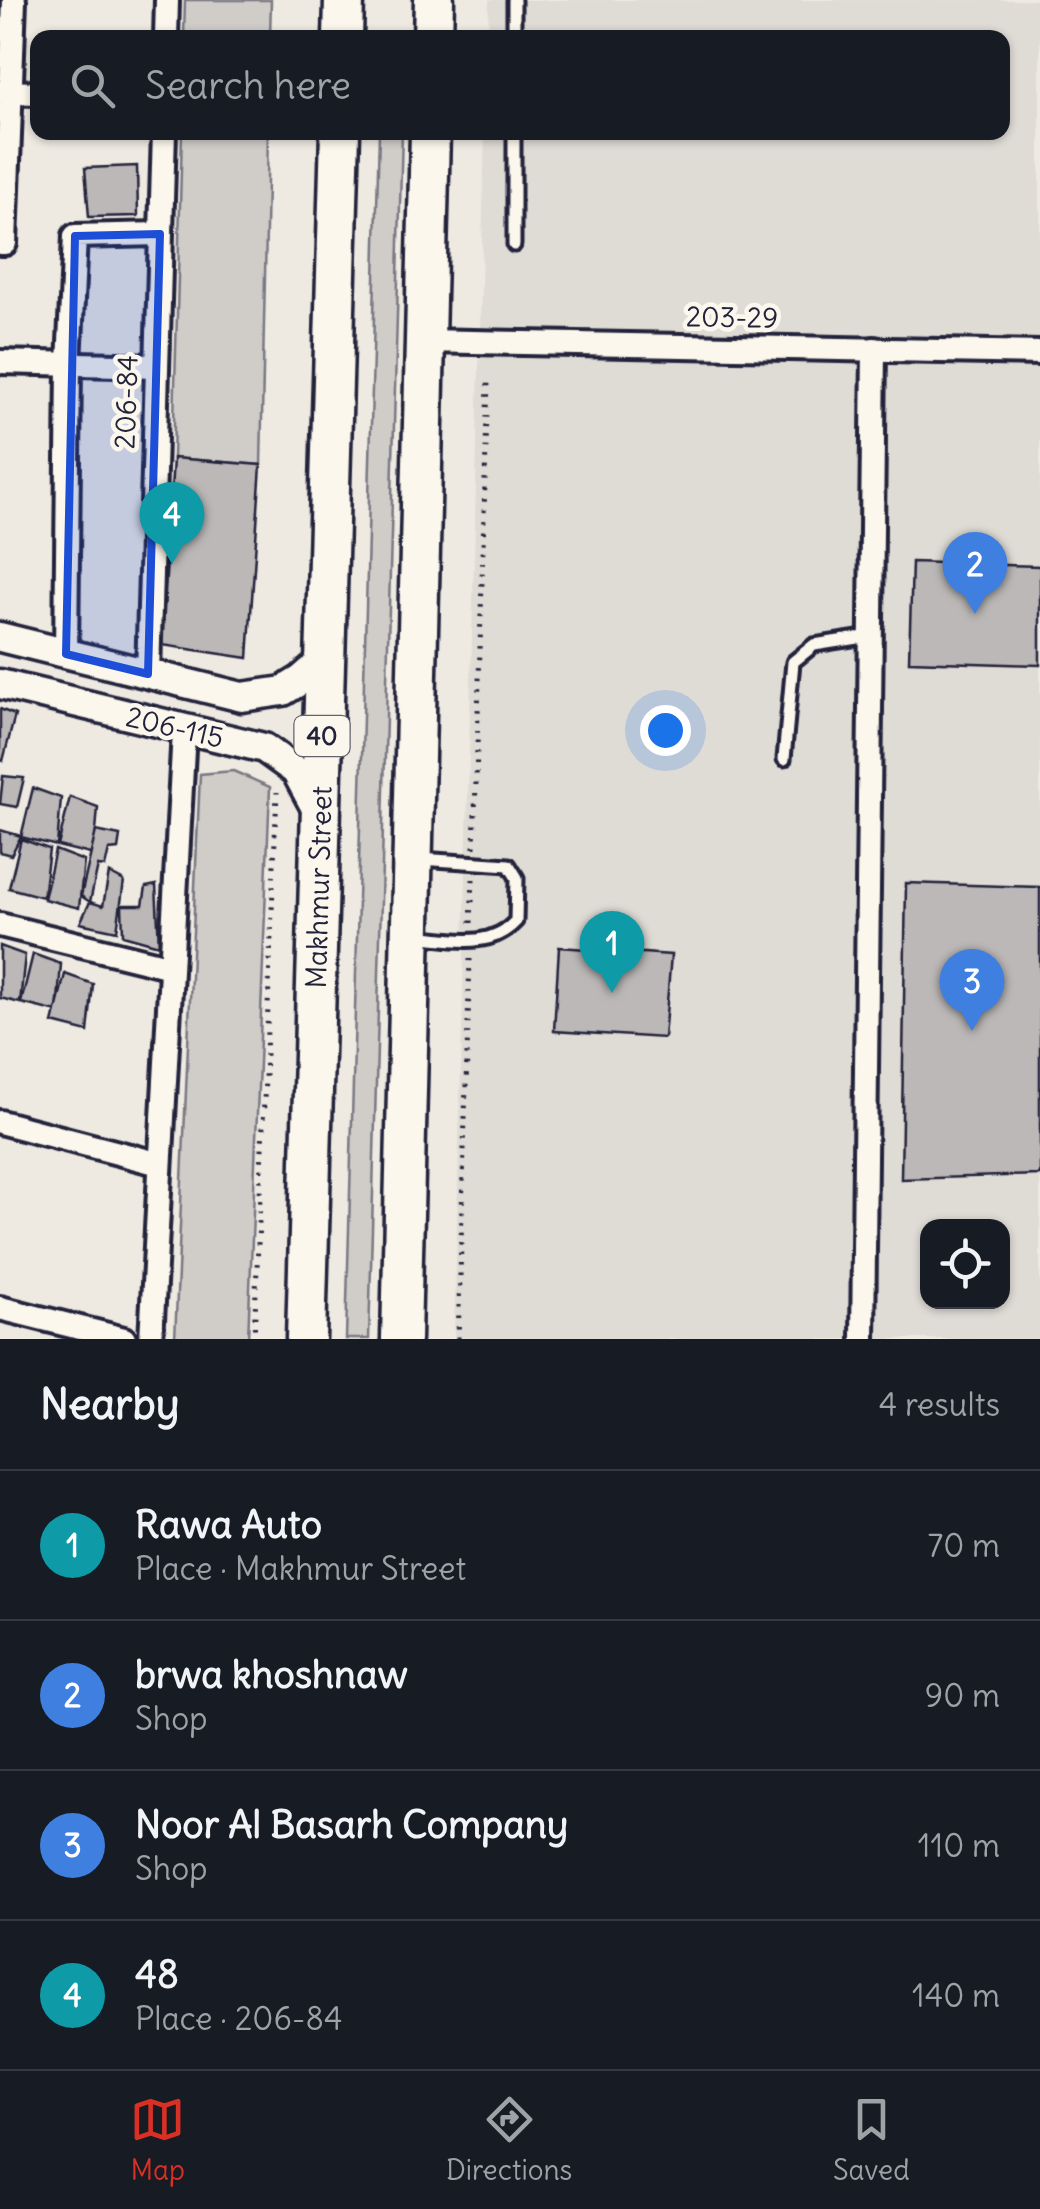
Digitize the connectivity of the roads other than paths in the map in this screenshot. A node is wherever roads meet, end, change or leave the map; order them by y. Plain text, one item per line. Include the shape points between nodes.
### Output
1 (14, 0) edge
2 (167, 0) edge
3 (344, 0) edge
4 (434, 0) edge
5 (514, 0) edge
6 (166, 30) edge
7 (342, 30) edge
8 (433, 30) edge
9 (514, 30) edge
10 (7, 92) edge
11 (164, 140) edge
12 (340, 140) edge
13 (430, 140) edge
14 (514, 140) edge
15 (160, 234) junction
16 (2, 243) edge
17 (514, 245) dead end
18 (424, 340) junction
19 (874, 349) junction
20 (1040, 352) edge
21 (0, 362) edge
22 (69, 364) junction
23 (157, 366) junction
24 (0, 636) edge
25 (871, 636) junction
26 (326, 648) junction
27 (66, 654) junction
28 (148, 674) junction
29 (0, 684) edge
30 (242, 697) junction
31 (184, 731) junction
32 (237, 740) junction
33 (784, 758) dead end
34 (319, 814) junction
35 (412, 858) junction
36 (0, 925) edge
37 (410, 935) junction
38 (171, 967) junction
39 (0, 1122) edge
40 (160, 1164) junction
41 (0, 1308) edge
42 (124, 1339) edge
43 (151, 1339) edge
44 (306, 1339) edge
45 (402, 1339) edge
46 (862, 1339) edge

1 - 10 street
2 - 6 street
3 - 7 highway
4 - 8 highway
5 - 9 lane
10 - 16 street
11 - 15 street, 206-84
12 - 26 highway, Makhmur Street / 40
13 - 18 highway
14 - 17 lane
15 - 22 street via 75,236
15 - 23 street, 206-84
18 - 19 street, 203-29
18 - 35 highway
19 - 20 street, 203-29
19 - 25 street
21 - 22 street
22 - 23 street
22 - 27 street
23 - 28 street, 206-84
24 - 27 street, 206-115
25 - 33 lane via 814,645 793,662
25 - 46 street
26 - 30 street, 206-115 via 302,680 283,691
26 - 34 highway, Makhmur Street / 40
27 - 28 street, 206-115
28 - 30 street, 206-115
29 - 31 street, 206-115
30 - 32 street
31 - 32 street, 206-115
31 - 38 street
32 - 34 street, 206-115 via 264,748 296,770
34 - 44 highway, Makhmur Street / 40
35 - 37 highway
35 - 37 lane via 509,865 517,878 516,921 500,938
36 - 38 street
37 - 45 highway
38 - 40 street
39 - 40 street
40 - 43 street
41 - 42 street

